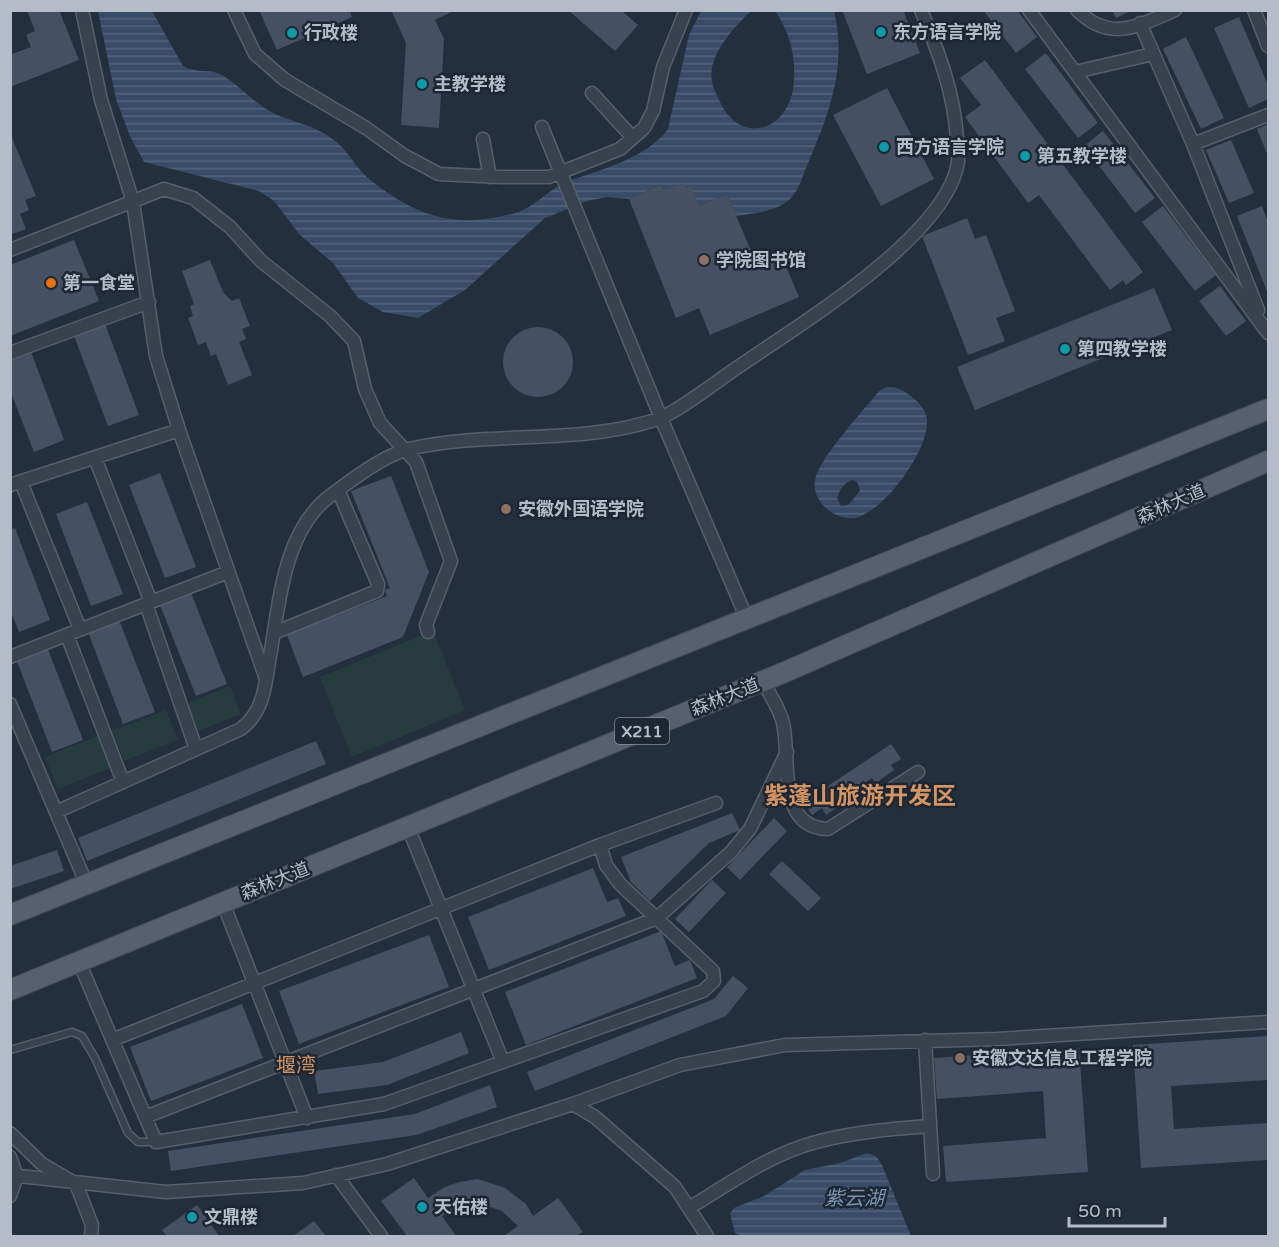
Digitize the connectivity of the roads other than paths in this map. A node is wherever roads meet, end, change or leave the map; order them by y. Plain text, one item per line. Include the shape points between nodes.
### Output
1 (82, 10) edge
2 (234, 10) edge
3 (686, 10) edge
4 (921, 10) edge
5 (1029, 10) edge
6 (1077, 10) edge
7 (1175, 10) edge
8 (1254, 10) edge
9 (1140, 23) junction
10 (1269, 46) edge
11 (1153, 54) junction
12 (1075, 72) junction
13 (592, 93) dead end
14 (1269, 115) edge
15 (542, 127) dead end
16 (633, 138) junction
17 (483, 139) dead end
18 (1193, 144) junction
19 (563, 175) junction
20 (490, 177) junction
21 (133, 202) junction
22 (10, 250) edge
23 (149, 302) junction
24 (1267, 328) edge
25 (10, 353) edge
26 (1269, 409) edge
27 (661, 418) junction
28 (179, 430) junction
29 (407, 449) junction
30 (95, 458) junction
31 (1269, 461) edge
32 (16, 483) edge
33 (338, 490) junction
34 (228, 572) junction
35 (148, 603) junction
36 (747, 619) junction
37 (80, 629) junction
38 (428, 632) dead end
39 (274, 633) junction
40 (67, 635) junction
41 (10, 657) edge
42 (266, 680) junction
43 (763, 681) junction
44 (10, 704) edge
45 (196, 749) junction
46 (787, 752) junction
47 (918, 772) dead end
48 (123, 782) junction
49 (716, 802) dead end
50 (56, 812) junction
51 (408, 827) junction
52 (600, 845) junction
53 (87, 885) junction
54 (223, 903) junction
55 (441, 909) junction
56 (10, 915) edge
57 (657, 918) junction
58 (79, 962) junction
59 (255, 983) junction
60 (10, 990) edge
61 (472, 990) junction
62 (1269, 1022) edge
63 (112, 1040) junction
64 (925, 1040) junction
65 (10, 1050) edge
66 (286, 1062) junction
67 (503, 1062) junction
68 (573, 1104) junction
69 (145, 1117) junction
70 (307, 1118) junction
71 (930, 1126) junction
72 (10, 1133) edge
73 (156, 1142) junction
74 (10, 1157) edge
75 (933, 1174) dead end
76 (336, 1175) junction
77 (14, 1176) edge
78 (76, 1184) junction
79 (10, 1196) edge
80 (689, 1208) junction
81 (91, 1236) edge
82 (381, 1236) edge
83 (707, 1236) edge

1 - 21 street via 101,100
2 - 20 street via 255,54 285,80 439,174
3 - 16 street via 663,67 653,111
4 - 27 street via 944,65 955,115 958,162 948,192 925,222 868,276
5 - 12 street
6 - 9 street via 1100,27 1114,31
7 - 9 street
8 - 10 street
9 - 11 street
11 - 12 street
11 - 18 street
12 - 24 street
13 - 16 street
14 - 18 street
15 - 19 street
16 - 19 street via 620,149
17 - 20 street
18 - 24 street
19 - 20 street
19 - 27 street
21 - 22 street
21 - 23 street
21 - 29 street via 164,189 193,198 230,227 261,261 330,316 354,342 365,388 380,423
23 - 25 street
23 - 28 street via 156,356
26 - 36 main road
27 - 29 street via 606,432
27 - 36 street
28 - 30 street
28 - 34 street
29 - 33 street
29 - 38 street via 416,462 451,561 426,625
30 - 32 street
30 - 35 street
31 - 43 main road, 森林大道 / X211
32 - 37 street
33 - 39 street via 305,522 294,546
33 - 39 street via 378,584 377,591
34 - 35 street
34 - 42 street
35 - 37 street
35 - 45 street
36 - 53 main road
37 - 40 street
39 - 42 street
40 - 41 street
40 - 48 street
42 - 45 street via 263,699 253,719 241,729
43 - 46 street via 783,721
43 - 51 main road, 森林大道 / X211
44 - 50 street
45 - 48 street
46 - 47 street via 789,794 800,819 812,829 828,829
46 - 57 street via 750,829 731,852
48 - 50 street
49 - 52 street
50 - 53 street
51 - 54 main road, 森林大道 / X211
51 - 55 street
52 - 55 street
52 - 57 street via 606,865 620,884
53 - 56 main road
54 - 58 main road, 森林大道 / X211
54 - 59 street
55 - 59 street
55 - 61 street
57 - 61 street
57 - 67 street via 713,971 714,981 703,991
58 - 60 main road, 森林大道 / X211
58 - 63 street
59 - 63 street
59 - 66 street
61 - 66 street
61 - 67 street
62 - 64 street
63 - 69 street
64 - 68 street via 785,1045 680,1065
64 - 71 street
65 - 73 lane via 72,1032 82,1036 128,1133 138,1142
66 - 69 street
66 - 70 street
67 - 70 street via 384,1104
68 - 76 street via 387,1164
68 - 80 street via 595,1117 675,1187
69 - 73 street
70 - 73 street
71 - 75 street
71 - 80 street via 814,1142 755,1168
72 - 78 street via 42,1164
74 - 77 street
76 - 78 street via 303,1183 166,1192
76 - 82 street
77 - 78 street
77 - 79 street
78 - 81 street via 92,1225
80 - 83 street

